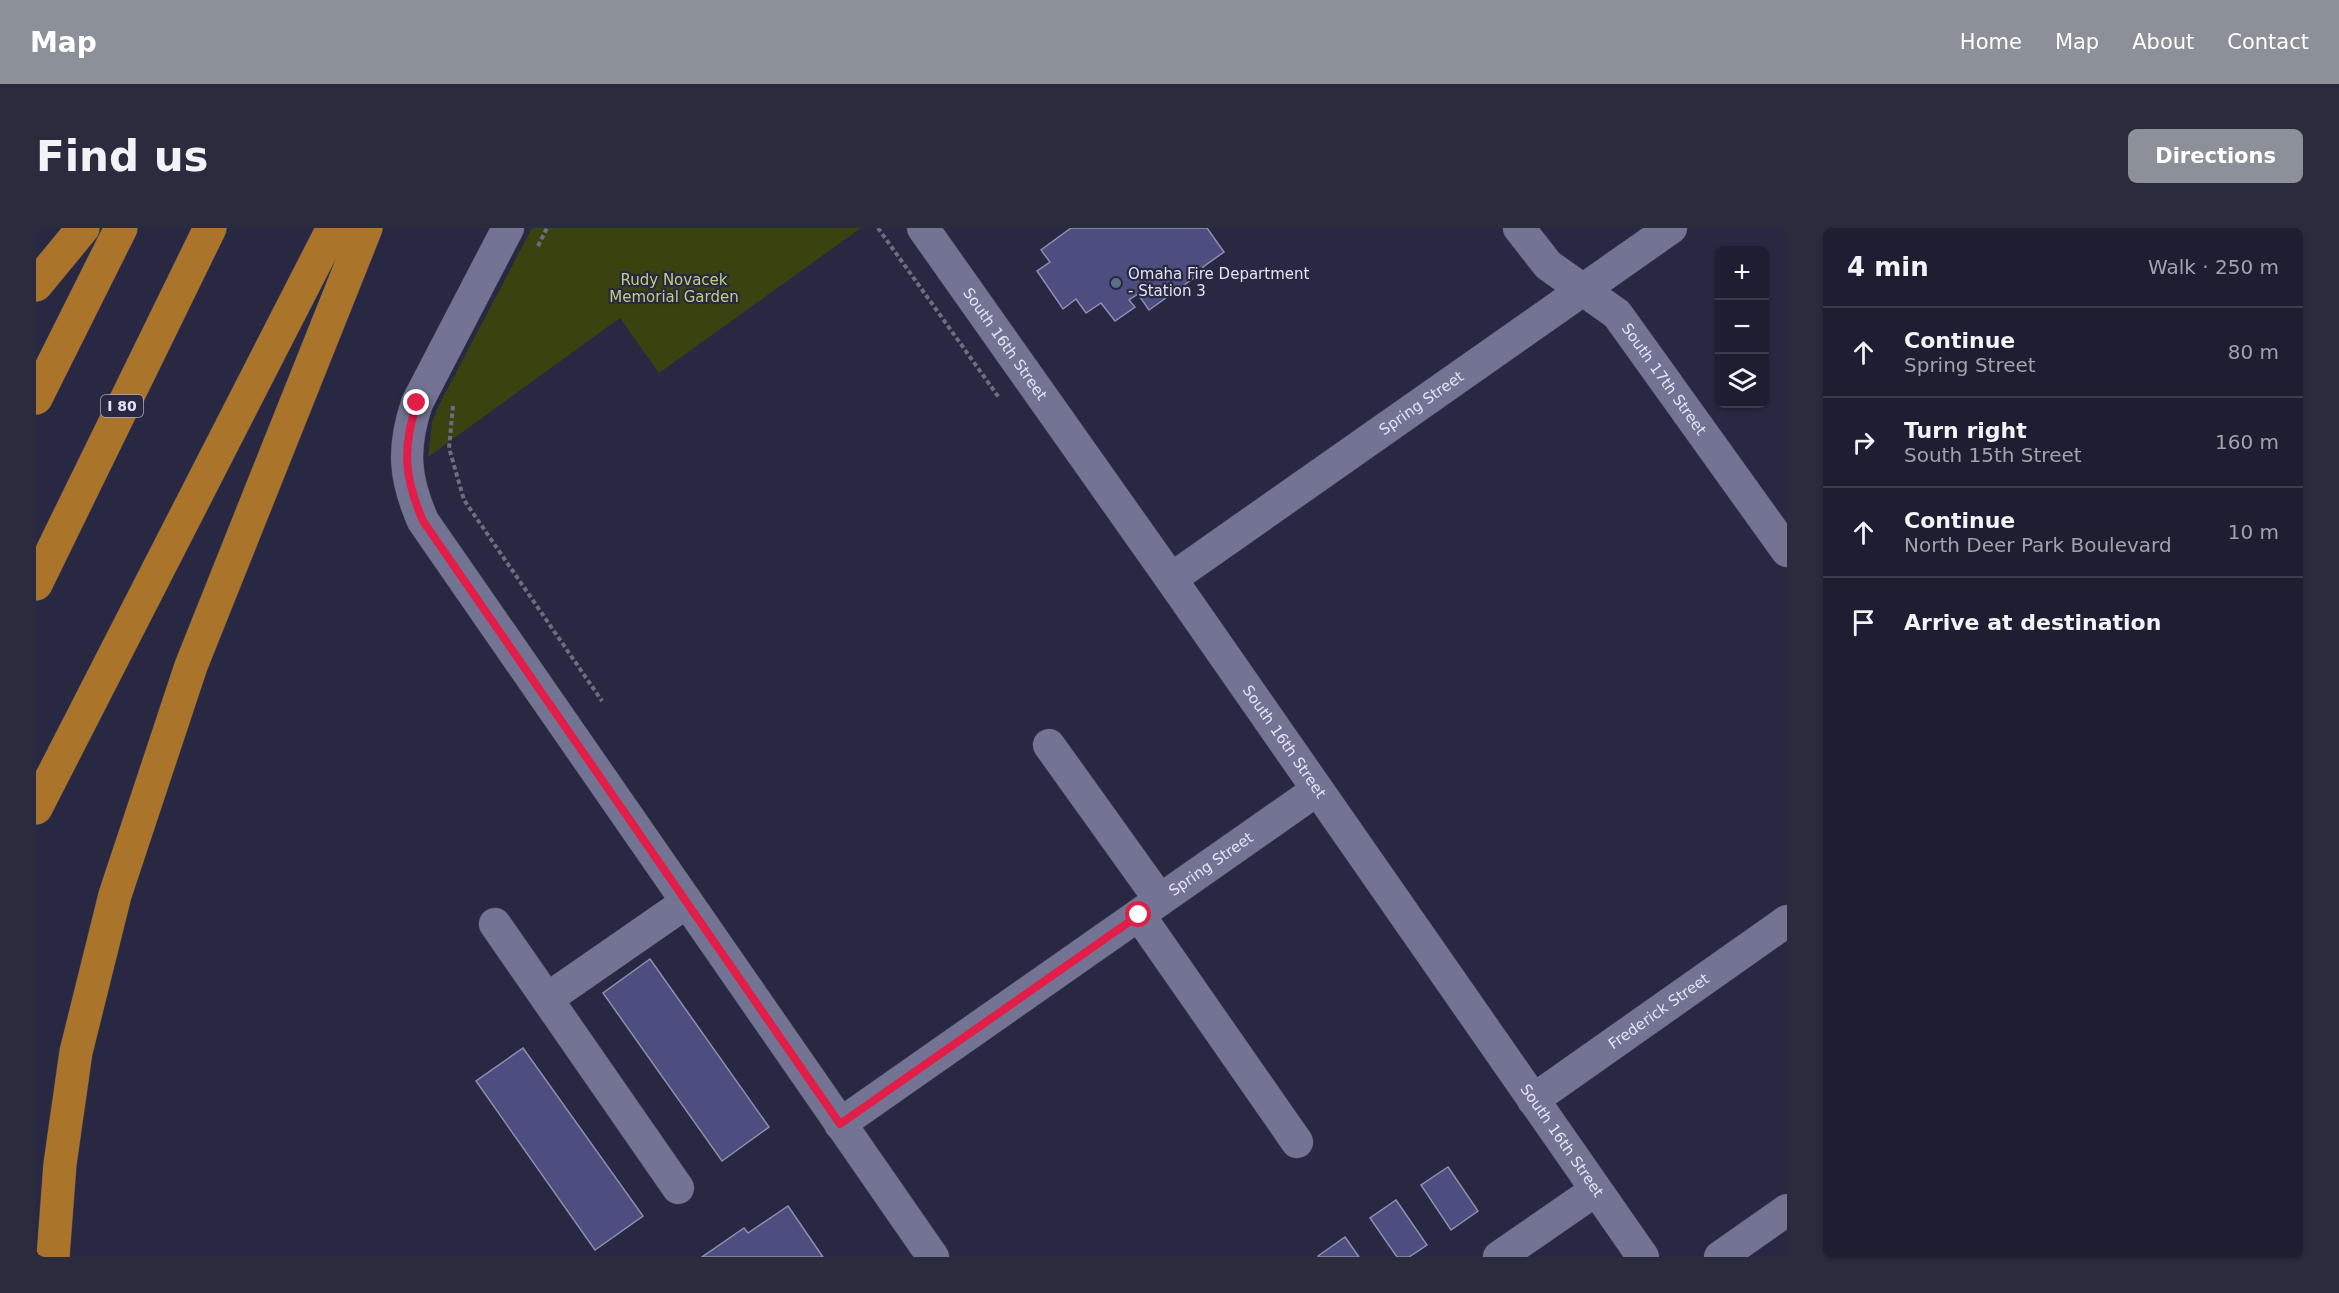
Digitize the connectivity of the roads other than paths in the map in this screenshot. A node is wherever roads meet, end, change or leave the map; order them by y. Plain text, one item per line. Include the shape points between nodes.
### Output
1 (83, 228) edge
2 (121, 228) edge
3 (210, 228) edge
4 (333, 228) edge
5 (366, 228) edge
6 (508, 228) edge
7 (923, 228) edge
8 (1519, 228) edge
9 (1671, 228) edge
10 (36, 285) edge
11 (1582, 290) junction
12 (36, 398) edge
13 (1787, 551) edge
14 (1171, 579) junction
15 (36, 584) edge
16 (1049, 745) dead end
17 (1317, 790) junction
18 (36, 808) edge
19 (687, 902) junction
20 (1150, 907) junction
21 (1787, 921) edge
22 (495, 924) dead end
23 (547, 999) junction
24 (1533, 1100) junction
25 (840, 1124) junction
26 (1297, 1142) dead end
27 (678, 1188) dead end
28 (1596, 1190) junction
29 (1787, 1210) edge
30 (53, 1257) edge
31 (933, 1257) edge
32 (1499, 1257) edge
33 (1643, 1257) edge
34 (1720, 1257) edge

1 - 10 highway
2 - 12 highway
3 - 15 highway, I 80
4 - 18 highway
5 - 30 highway via 191,666 115,895 76,1052 60,1164
6 - 19 street via 417,403 407,432 405,466 414,502 423,521
7 - 14 street, South 16th Street
8 - 11 street, South 17th Street via 1548,265
9 - 11 street, Spring Street
11 - 13 street, South 17th Street via 1617,314 1639,341
11 - 14 street, Spring Street
14 - 17 street, South 16th Street
16 - 20 street
17 - 20 street, Spring Street
17 - 24 street, South 16th Street
19 - 23 street
19 - 25 street
20 - 25 street, Spring Street
20 - 26 street
21 - 24 street, Frederick Street
22 - 23 street
23 - 27 street
24 - 28 street, South 16th Street
25 - 31 street
28 - 32 street
28 - 33 street, South 16th Street
29 - 34 street

